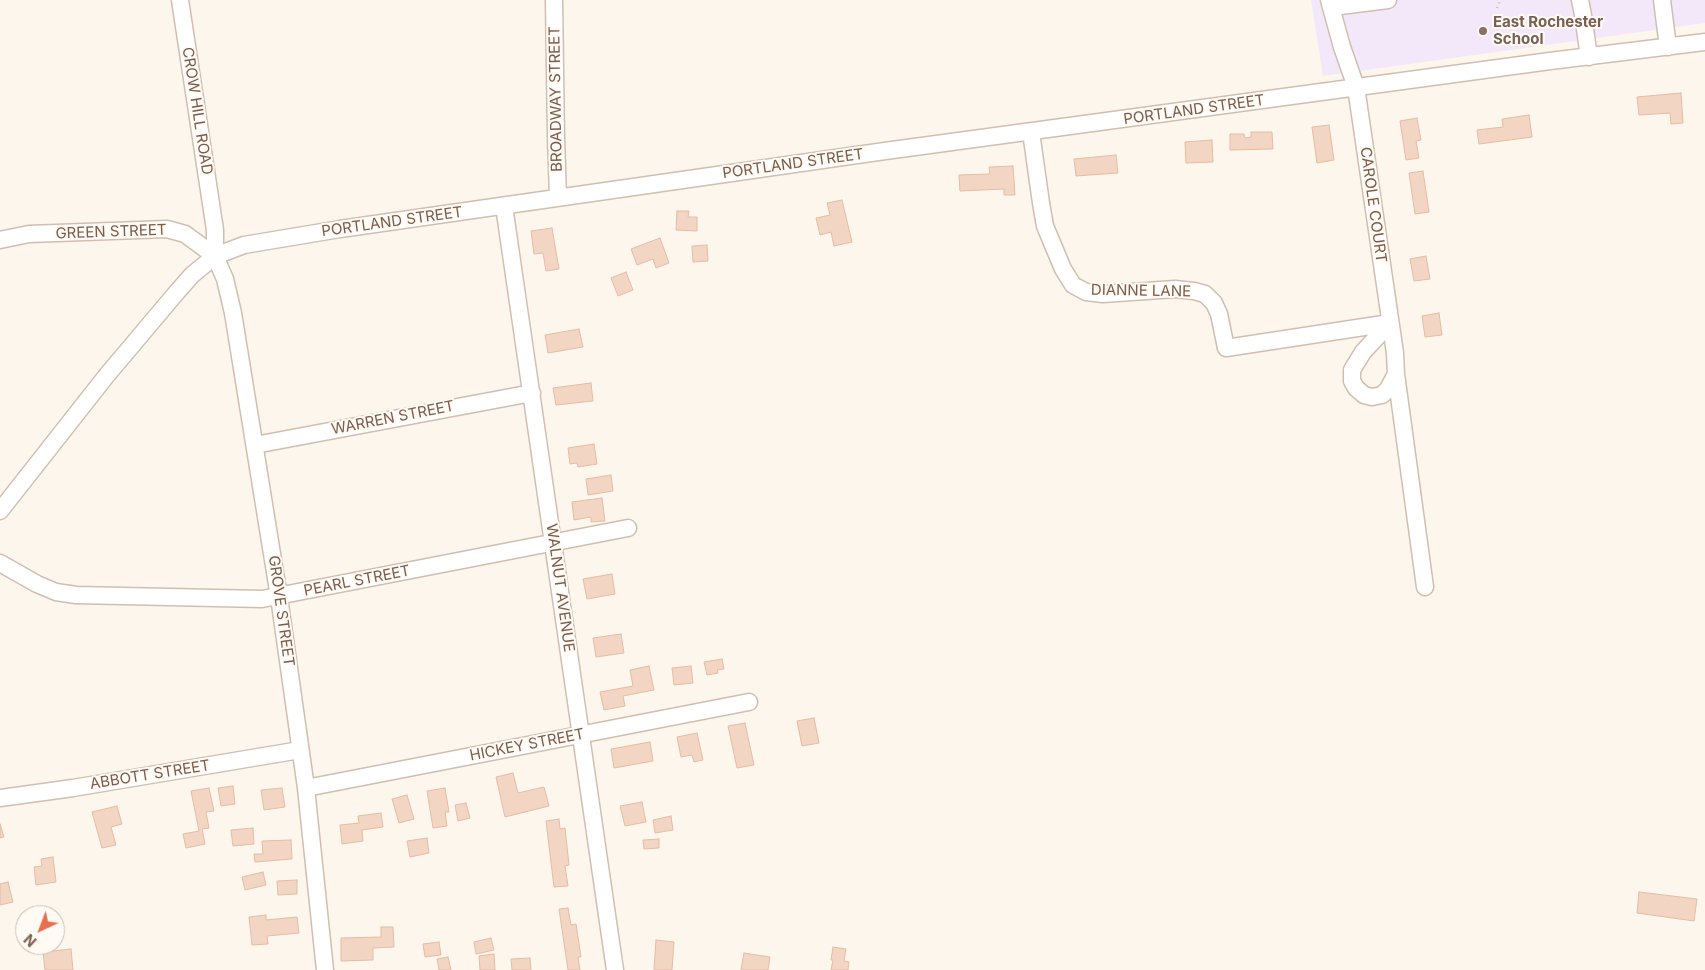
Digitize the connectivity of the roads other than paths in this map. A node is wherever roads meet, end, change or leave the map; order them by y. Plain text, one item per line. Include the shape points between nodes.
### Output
1 (180, 0) edge
2 (554, 0) edge
3 (1388, 0) edge
4 (1580, 0) edge
5 (1662, 0) edge
6 (1330, 4) edge
7 (1705, 42) edge
8 (1668, 47) junction
9 (1589, 57) junction
10 (1356, 87) junction
11 (1031, 132) junction
12 (558, 198) junction
13 (504, 206) junction
14 (213, 222) junction
15 (185, 234) junction
16 (0, 240) edge
17 (216, 256) junction
18 (1390, 323) junction
19 (1396, 374) junction
20 (532, 393) junction
21 (255, 445) junction
22 (0, 511) edge
23 (628, 528) dead end
24 (553, 542) junction
25 (0, 563) edge
26 (1425, 587) dead end
27 (279, 597) junction
28 (749, 702) dead end
29 (581, 734) junction
30 (300, 750) junction
31 (306, 788) junction
32 (0, 798) edge
33 (325, 970) edge
34 (615, 970) edge

1 - 14 street, CROW HILL ROAD
2 - 12 street, BROADWAY STREET
3 - 6 street
4 - 9 street
5 - 8 street
6 - 10 street, CAROLE COURT
7 - 8 street, PORTLAND STREET
8 - 9 street, PORTLAND STREET
9 - 10 street, PORTLAND STREET
10 - 11 street, PORTLAND STREET
10 - 18 street, CAROLE COURT
11 - 12 street, PORTLAND STREET
11 - 18 street, DIANNE LANE via 1045,226 1063,270 1073,285 1086,292 1103,294 1174,289 1205,294 1219,314 1226,348
12 - 13 street, PORTLAND STREET
13 - 17 street, PORTLAND STREET via 244,245
13 - 20 street, WALNUT AVENUE
14 - 15 street
14 - 17 street, CROW HILL ROAD
15 - 16 street, GREEN STREET via 154,228 29,234
15 - 17 street, GREEN STREET
17 - 21 street, GROVE STREET via 233,314
17 - 22 street, PORTLAND STREET via 192,275 159,313
18 - 19 street, CAROLE COURT
18 - 19 street via 1356,360 1352,381 1364,395 1372,397 1382,395
19 - 26 street, CAROLE COURT
20 - 21 street, WARREN STREET
20 - 24 street, WALNUT AVENUE
21 - 27 street, GROVE STREET
23 - 24 street, PEARL STREET
24 - 27 street, PEARL STREET
24 - 29 street, WALNUT AVENUE
25 - 27 street, PEARL STREET via 37,584 56,592 76,595
27 - 30 street, GROVE STREET
28 - 29 street, HICKEY STREET
29 - 31 street, HICKEY STREET
29 - 34 street, WALNUT AVENUE
30 - 31 street, GROVE STREET
30 - 32 street, ABBOTT STREET
31 - 33 street, GROVE STREET

